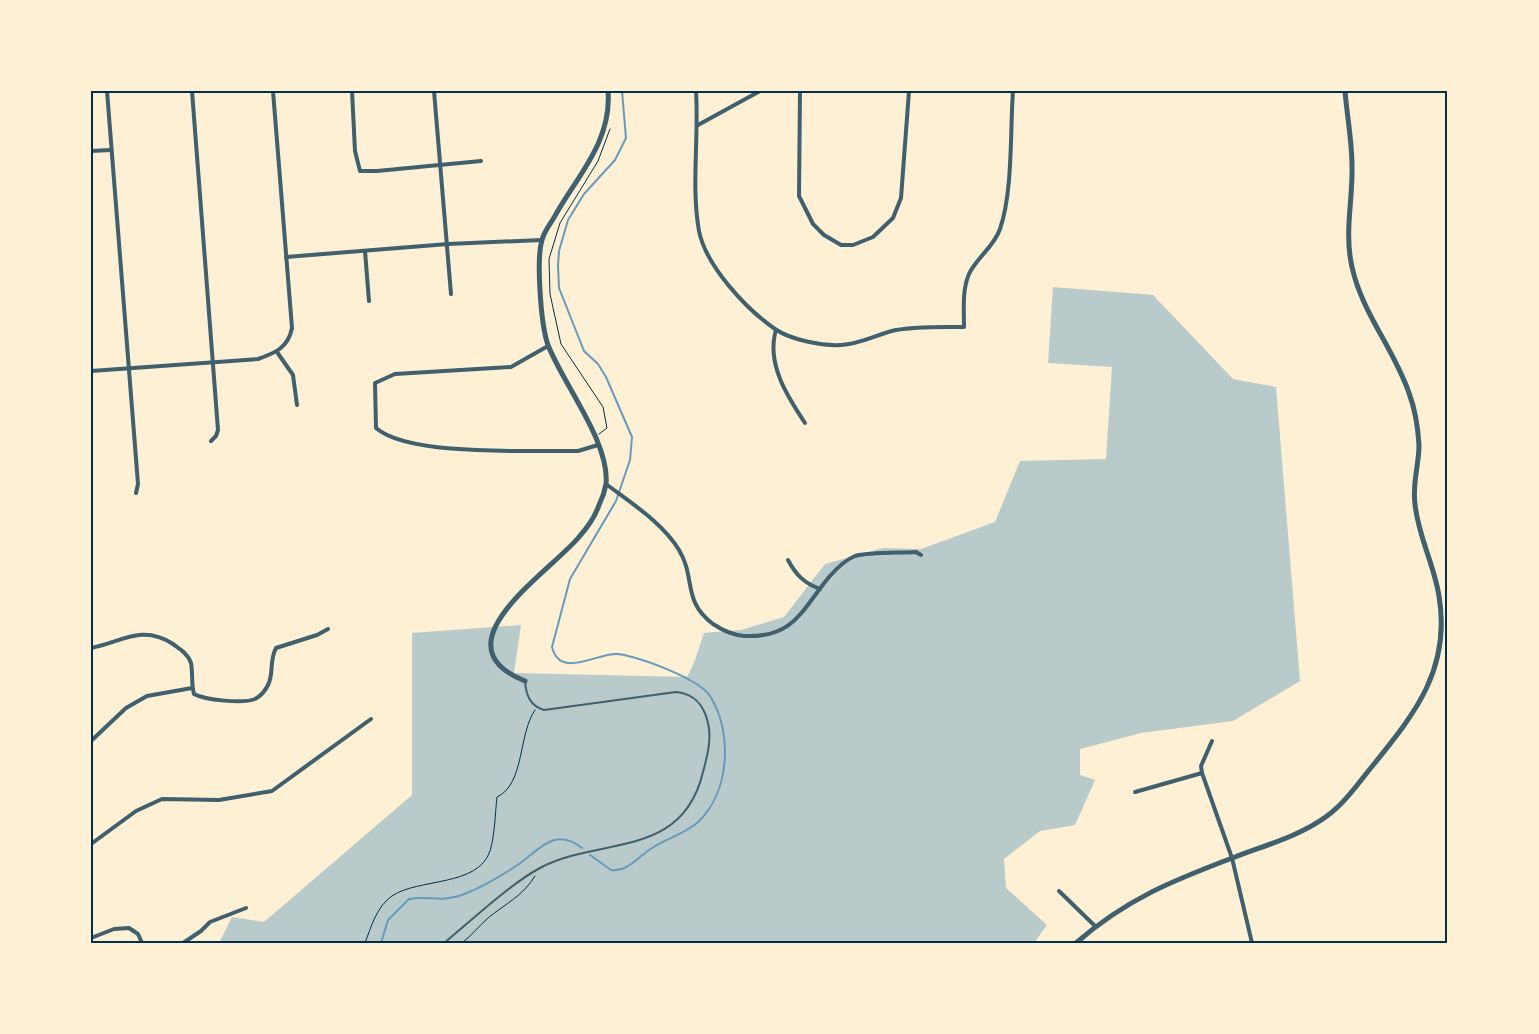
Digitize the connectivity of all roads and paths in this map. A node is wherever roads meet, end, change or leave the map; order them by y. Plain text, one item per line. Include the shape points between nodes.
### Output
1 (107, 91) edge
2 (192, 91) edge
3 (273, 91) edge
4 (352, 91) edge
5 (434, 91) edge
6 (608, 91) edge
7 (696, 91) edge
8 (760, 91) edge
9 (800, 91) edge
10 (908, 91) edge
11 (1013, 91) edge
12 (1345, 91) edge
13 (698, 124) junction
14 (607, 140) dead end
15 (111, 150) junction
16 (91, 151) edge
17 (481, 161) dead end
18 (440, 165) junction
19 (542, 240) junction
20 (448, 244) junction
21 (365, 251) junction
22 (286, 258) junction
23 (452, 294) dead end
24 (369, 301) dead end
25 (776, 330) junction
26 (548, 346) junction
27 (277, 352) junction
28 (212, 362) junction
29 (129, 368) junction
30 (91, 371) edge
31 (297, 405) dead end
32 (805, 423) dead end
33 (594, 437) junction
34 (211, 441) dead end
35 (598, 444) junction
36 (606, 484) junction
37 (136, 493) dead end
38 (921, 555) dead end
39 (788, 560) dead end
40 (820, 589) junction
41 (328, 629) dead end
42 (91, 648) edge
43 (525, 681) joint
44 (192, 688) junction
45 (537, 708) junction
46 (371, 719) dead end
47 (1212, 740) dead end
48 (91, 741) edge
49 (1202, 773) junction
50 (1135, 792) dead end
51 (91, 844) edge
52 (1232, 858) junction
53 (538, 868) junction
54 (1059, 891) dead end
55 (246, 908) dead end
56 (1096, 926) junction
57 (91, 938) edge
58 (142, 943) edge
59 (183, 943) edge
60 (365, 943) edge
61 (444, 943) edge
62 (462, 943) edge
63 (1076, 943) edge
64 (1252, 943) edge

1 - 15 street
2 - 28 street
3 - 22 street
4 - 18 street via 355,151 360,171
5 - 18 street
6 - 19 street via 606,121 597,150
7 - 13 street
8 - 13 street
9 - 10 street via 799,196 824,235 841,245 852,245 873,237 893,218 901,198
11 - 25 street via 1000,230 970,272 965,286 964,327 915,327 859,343 839,345 814,342
12 - 52 street via 1352,166 1348,218 1352,269 1362,299 1409,392 1416,416 1419,446 1414,499 1417,525 1440,599 1440,634 1434,668 1412,717 1342,802 1308,828
13 - 25 street via 695,208 700,234 709,257 724,279
14 - 33 path via 562,218 549,259 550,294 561,344 604,411 607,428
15 - 16 street
15 - 29 street
17 - 18 street
18 - 20 street
19 - 20 street
19 - 26 street via 542,314
20 - 21 street
20 - 23 street
21 - 22 street
21 - 24 street
22 - 27 street via 292,328 286,345
25 - 32 street via 773,340 778,375
26 - 33 street
26 - 35 street via 511,367 395,374 381,378 375,383 374,392 376,428 389,436 449,449 578,451
27 - 28 street via 258,359
27 - 31 street via 293,375
28 - 29 street
28 - 34 street via 218,430
29 - 30 street
29 - 37 street via 138,484
33 - 35 street
35 - 36 street
36 - 40 street via 663,530 680,551 693,602 702,616 719,628 738,636 765,637 787,627 804,613
36 - 43 street via 599,506 579,538 502,612 491,640 493,659 495,664
38 - 40 street via 916,552 856,556 838,566
39 - 40 street via 795,573
41 - 44 street via 276,648 271,658 269,684 253,700 202,698 194,694
42 - 44 street via 130,635 152,634 175,645 188,657
43 - 45 lane via 531,702
44 - 48 street via 147,696 126,708
45 - 53 lane via 544,710 686,693 696,698 710,734 701,779 693,798 665,830 616,848 559,859
45 - 60 path via 527,721 512,786 497,797 490,851 485,859 460,876 411,886 390,897 375,918
46 - 51 street via 272,791 220,800 162,799 136,811
47 - 49 street via 1201,766
49 - 50 street
49 - 52 street
52 - 56 street via 1136,899
52 - 64 street
53 - 61 lane
53 - 62 path via 524,891
54 - 56 street
55 - 59 street via 210,922
56 - 63 street
57 - 58 street via 114,929 130,928

